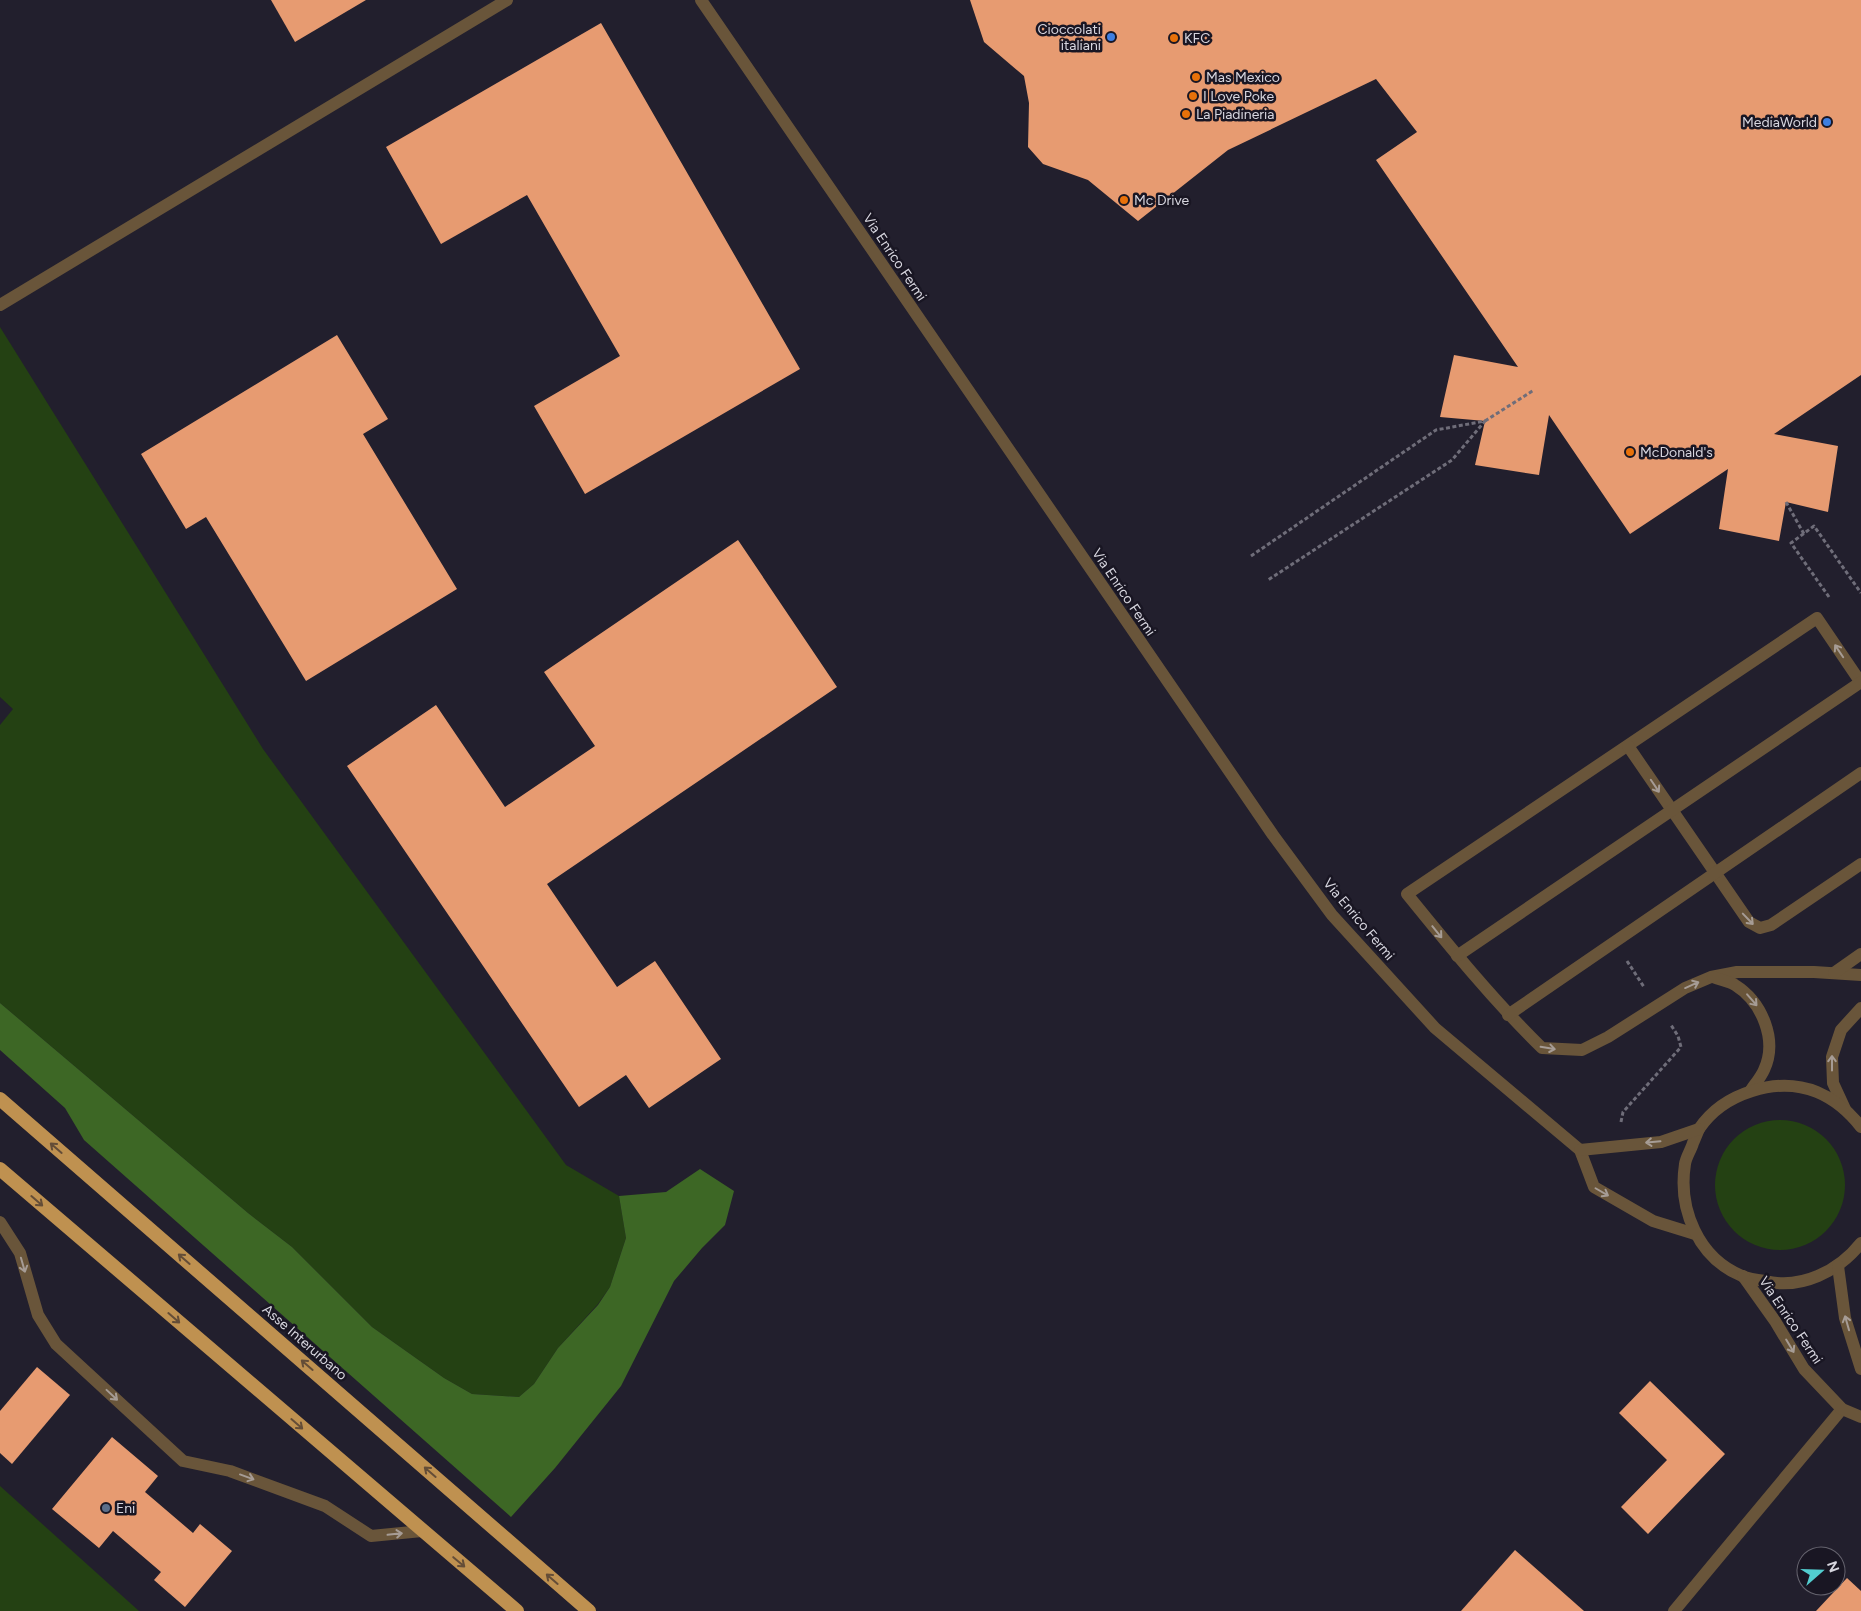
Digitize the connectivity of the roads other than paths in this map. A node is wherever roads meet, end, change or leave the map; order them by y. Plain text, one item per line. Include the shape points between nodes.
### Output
1 (507, 0) edge
2 (701, 0) edge
3 (0, 305) edge
4 (1861, 682) edge
5 (1628, 746) junction
6 (1861, 773) edge
7 (1672, 810) junction
8 (1861, 864) edge
9 (1715, 873) junction
10 (1861, 954) edge
11 (1457, 956) junction
12 (1834, 973) junction
13 (1861, 975) edge
14 (1710, 977) junction
15 (1861, 1008) edge
16 (1508, 1015) junction
17 (1751, 1090) junction
18 (0, 1099) edge
19 (1845, 1109) junction
20 (1861, 1126) edge
21 (1699, 1129) junction
22 (1580, 1150) junction
23 (0, 1169) edge
24 (0, 1222) edge
25 (1695, 1234) junction
26 (1861, 1243) edge
27 (1838, 1266) junction
28 (1743, 1276) junction
29 (1861, 1369) edge
30 (1842, 1409) junction
31 (1861, 1418) edge
32 (422, 1531) junction
33 (517, 1611) edge
34 (589, 1611) edge
35 (1674, 1611) edge

1 - 3 street
2 - 22 street, Via Enrico Fermi via 1261,818 1332,915 1435,1028
4 -> 5 street via 1817,618
4 - 7 street
5 -> 7 street
5 -> 11 street via 1407,894
6 - 9 street
7 - 9 street
7 - 11 street
9 -> 8 street via 1749,922 1760,928 1771,925
9 - 16 street
10 - 12 street
11 - 16 street
12 - 13 street
12 - 14 street via 1737,972
16 -> 14 street via 1542,1048 1582,1050 1685,988
14 -> 17 street via 1734,984 1753,999 1765,1021 1769,1045 1764,1070
19 -> 15 street via 1833,1083 1832,1057 1841,1030
17 - 19 street via 1784,1086 1817,1092
17 - 21 street via 1722,1105
34 -> 18 highway, Asse Interurbano
19 - 20 street
21 -> 22 street via 1661,1142
21 - 25 street via 1685,1163 1683,1199
22 -> 25 street, Via Enrico Fermi via 1594,1187 1653,1221
23 -> 32 highway
24 -> 32 street via 20,1253 38,1315 56,1344 183,1461 230,1471 325,1506 371,1536
25 - 28 street via 1724,1266
26 - 27 street
27 - 28 street via 1808,1280 1775,1284
29 -> 27 street via 1845,1318
28 -> 30 street, Via Enrico Fermi via 1775,1320 1804,1369
30 - 31 street, Via Enrico Fermi
30 - 35 street
32 -> 33 highway

